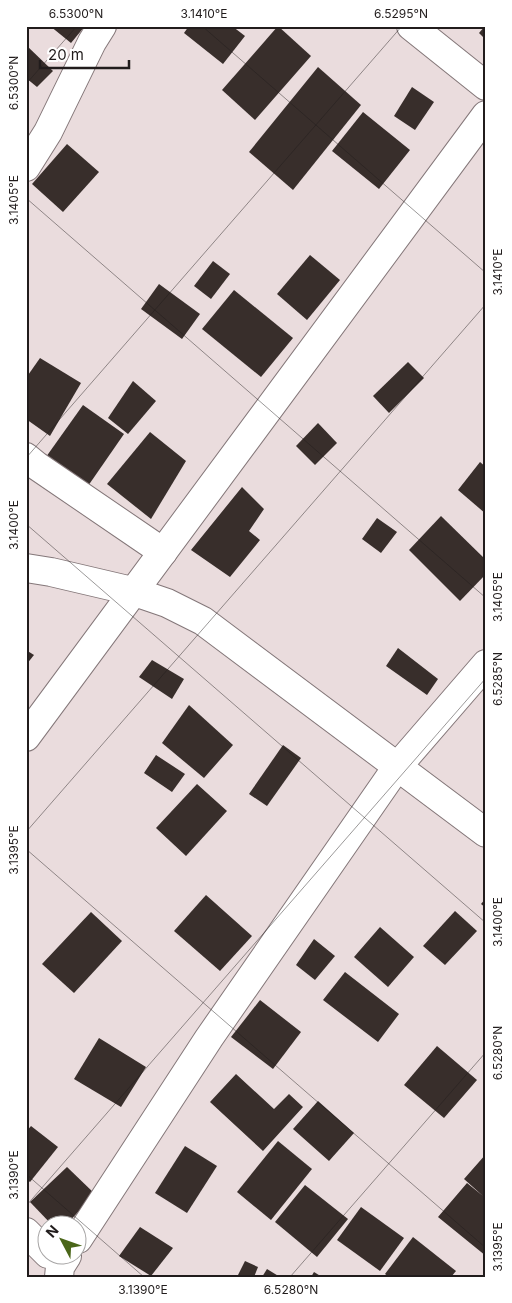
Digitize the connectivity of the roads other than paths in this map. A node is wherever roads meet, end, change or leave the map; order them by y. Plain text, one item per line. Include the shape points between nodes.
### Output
1 (102, 26) edge
2 (412, 26) edge
3 (486, 86) edge
4 (486, 115) edge
5 (26, 167) edge
6 (26, 457) edge
7 (163, 552) junction
8 (26, 568) edge
9 (132, 591) junction
10 (486, 664) edge
11 (26, 737) edge
12 (397, 767) junction
13 (486, 833) edge
14 (88, 1224) edge
15 (26, 1232) edge
16 (38, 1244) edge

1 - 5 street via 48,132
2 - 3 street
4 - 7 street
6 - 7 street
7 - 9 street
8 - 9 street
9 - 11 street
9 - 12 street via 167,603 203,622
10 - 12 street
12 - 13 street
12 - 14 street via 209,1038
15 - 16 street

